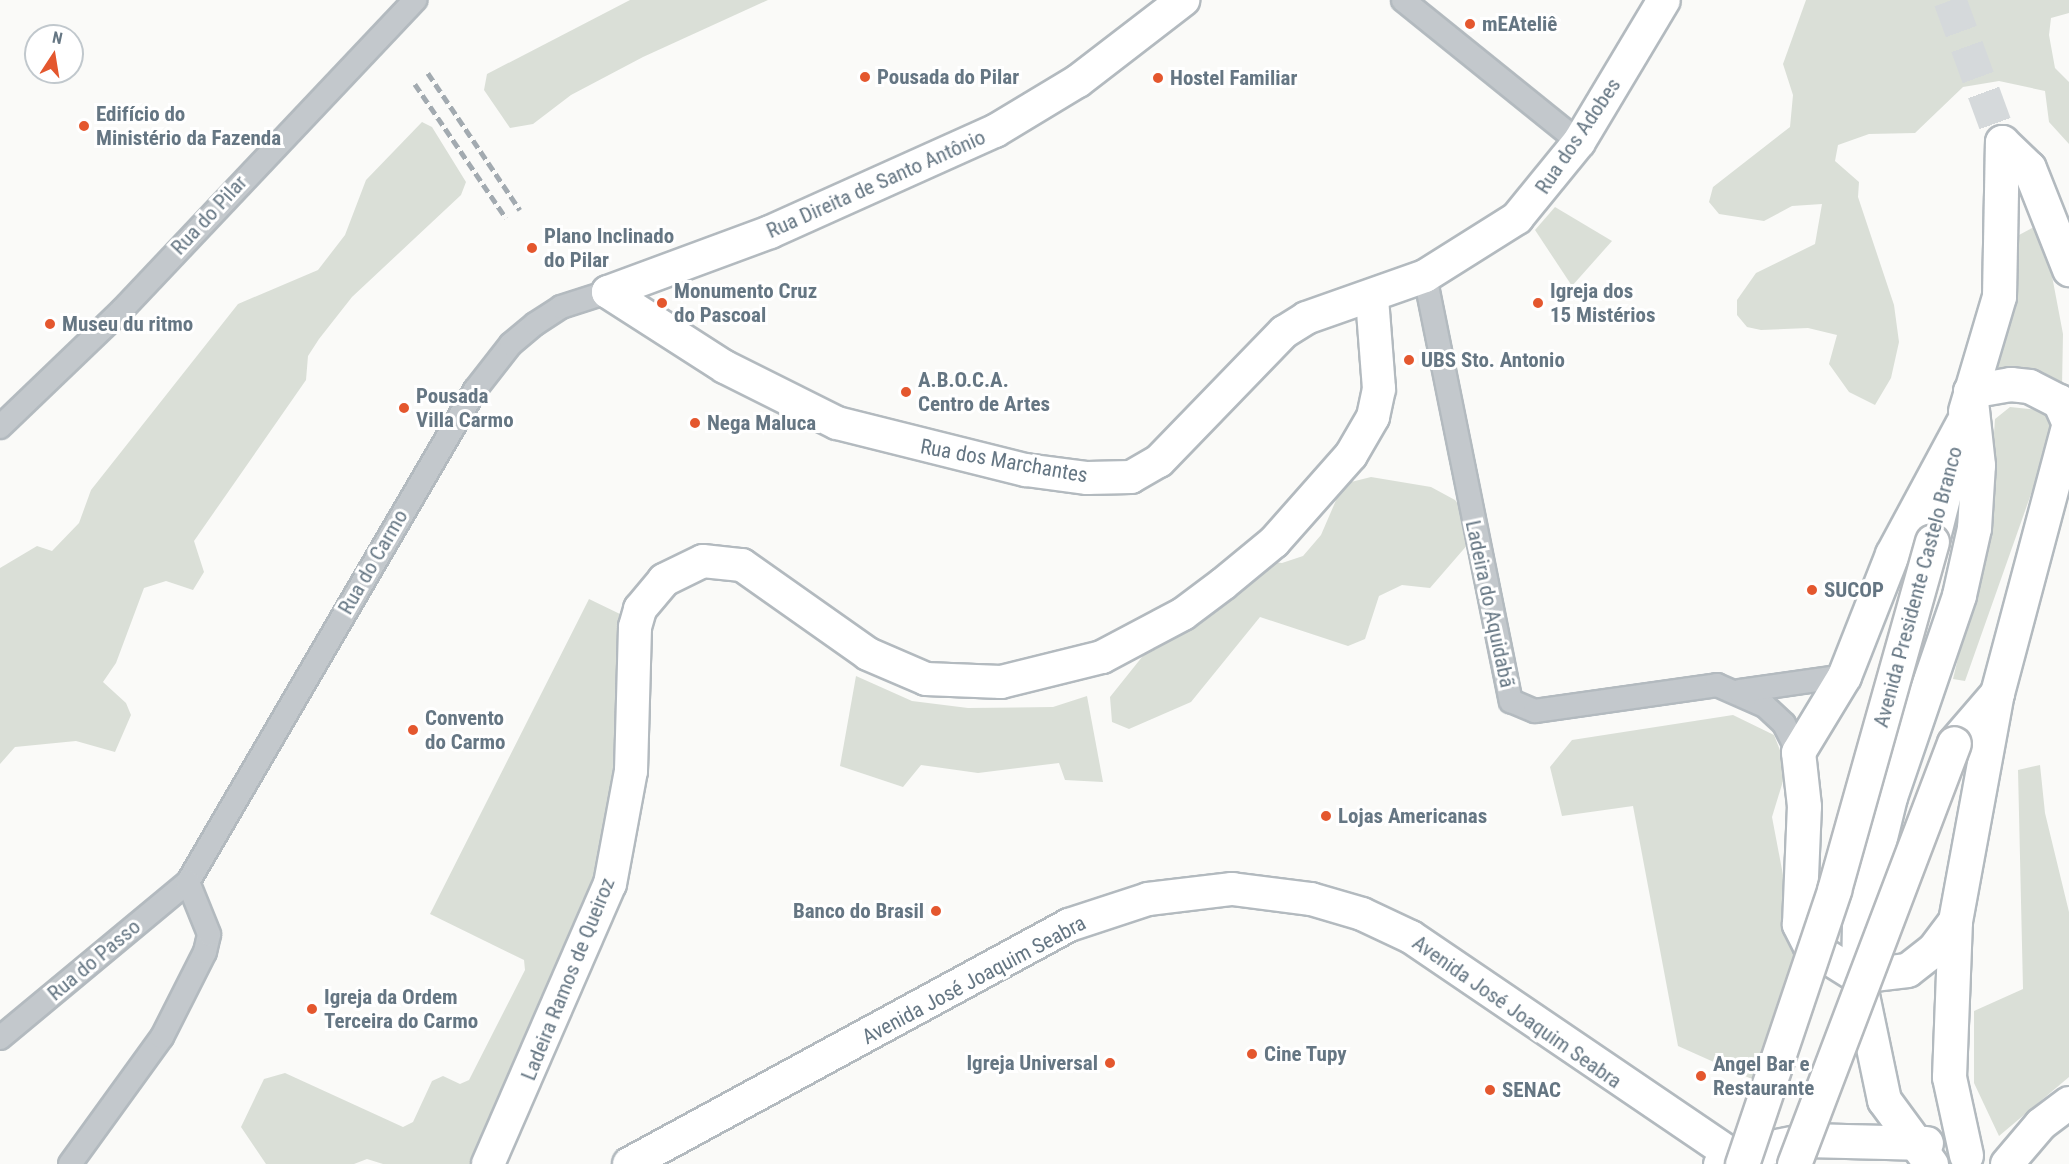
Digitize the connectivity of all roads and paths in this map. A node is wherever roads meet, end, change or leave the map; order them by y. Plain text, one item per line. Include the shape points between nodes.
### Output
1 (415, 0) edge
2 (1184, 0) edge
3 (1403, 0) edge
4 (1664, 0) edge
5 (1579, 142) junction
6 (2069, 268) edge
7 (1425, 276) junction
8 (608, 291) junction
9 (1372, 298) junction
10 (1970, 391) junction
11 (2069, 423) edge
12 (1962, 424) junction
13 (0, 427) edge
14 (1844, 676) junction
15 (1740, 691) junction
16 (1997, 693) junction
17 (1798, 752) junction
18 (188, 882) junction
19 (1955, 921) junction
20 (1858, 976) junction
21 (0, 1038) edge
22 (2069, 1103) edge
23 (1909, 1139) junction
24 (1976, 1160) edge
25 (1736, 1162) edge
26 (70, 1164) edge
27 (488, 1164) edge
28 (629, 1164) edge
29 (1794, 1164) edge
30 (1931, 1164) edge
31 (2007, 1164) edge

1 - 13 street, Rua do Pilar via 122,310
2 - 8 main road, Rua Direita de Santo Antônio via 1078,81 994,131 770,232
3 - 5 street
4 - 5 main road, Rua dos Adobes
5 - 7 main road, Rua dos Adobes via 1518,218
6 - 10 main road, Avenida Presidente Castelo Branco via 2030,168 2002,142 1999,296
7 - 9 main road, Rua dos Adobes
7 - 15 street, Ladeira do Aquidabã via 1511,700 1534,711 1699,685
8 - 9 main road, Rua dos Marchantes via 725,367 837,423 1026,470 1096,478 1145,471 1284,332 1306,318
8 - 18 street, Rua do Carmo via 561,307 535,324 511,344 475,390
9 - 27 main road, Ladeira Ramos de Queiroz via 1378,389 1373,417 1351,455 1274,542 1223,584 1184,614 1102,657 1002,682 926,679 880,662 742,565 703,561 664,580 640,609 635,627 631,771 610,885
10 - 11 main road via 2000,385 2029,387 2058,400
10 - 12 main road, Avenida Presidente Castelo Branco
10 - 20 main road via 1978,465 1974,528 1959,595 1865,885
11 - 16 main road
12 - 14 main road via 1892,554
12 - 25 main road, Avenida Presidente Castelo Branco, bridge via 1834,890
14 - 15 street, Ladeira do Aquidabã
14 - 17 main road
15 - 17 street, Ladeira do Aquidabã via 1784,724
16 - 19 main road
16 - 29 main road, bridge via 1954,743
17 - 20 main road via 1804,806 1801,934 1826,959
18 - 21 street, Rua do Passo
18 - 26 street via 209,934 205,952 162,1037
19 - 20 main road via 1918,964
19 - 24 main road via 1949,1077
20 - 23 main road via 1884,1100
22 - 31 main road via 2041,1124
23 - 24 main road
23 - 25 main road via 1806,1140
23 - 30 main road
25 - 28 main road, Avenida José Joaquim Seabra via 1411,937 1362,914 1311,899 1232,889 1148,899 1070,925

